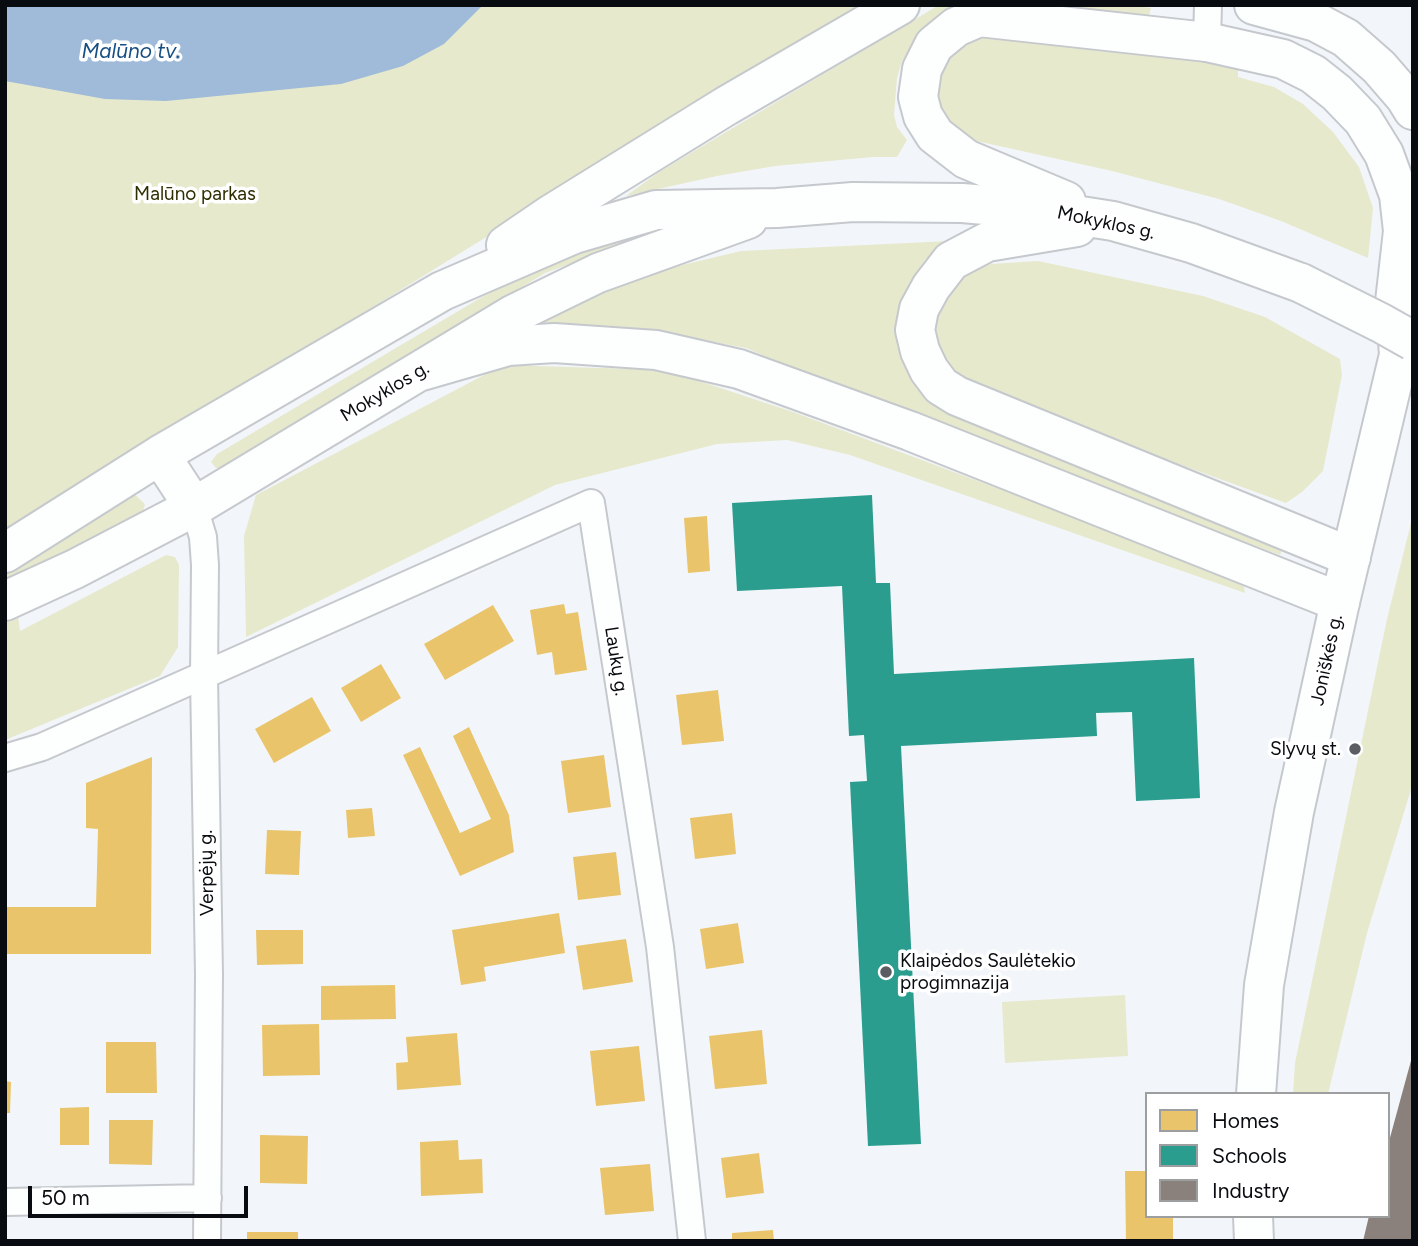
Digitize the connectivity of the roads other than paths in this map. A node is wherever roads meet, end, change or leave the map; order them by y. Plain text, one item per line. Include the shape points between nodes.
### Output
1 (900, 5) edge
2 (1254, 5) edge
3 (1208, 24) edge
4 (1413, 110) edge
5 (777, 208) junction
6 (1113, 221) junction
7 (442, 291) junction
8 (1408, 343) edge
9 (418, 372) junction
10 (160, 455) junction
11 (194, 507) junction
12 (5, 553) edge
13 (1351, 557) junction
14 (5, 601) edge
15 (1340, 602) junction
16 (204, 676) junction
17 (5, 758) edge
18 (1256, 1092) edge
19 (208, 1198) junction
20 (5, 1202) edge
21 (1253, 1218) edge
22 (208, 1241) edge
23 (692, 1241) edge
24 (1254, 1241) edge

1 - 7 main road via 561,208
2 - 4 main road via 1316,22 1346,38 1379,67
3 - 6 main road, Joniškės g. via 979,16 934,45 922,69 918,97 935,135 966,159
3 - 8 main road, Joniškės g. via 1312,74 1363,120 1384,154 1399,195 1403,232 1395,302
5 - 6 main road, Mokyklos g. via 853,202 962,203
5 - 7 main road, Mokyklos g. via 656,211 574,234
5 - 9 main road, Mokyklos g. via 598,273 513,314
6 - 8 main road, Mokyklos g., bridge via 1191,243 1301,283 1381,323
6 - 13 main road via 987,242 951,261 919,309 915,330 929,370 941,386 957,396
7 - 10 main road, Mokyklos g.
8 - 13 main road, Joniškės g.
9 - 11 main road, Mokyklos g.
9 - 15 main road via 508,346 554,343 656,350 739,369 910,431
10 - 11 main road
10 - 12 main road, Mokyklos g.
11 - 14 main road, Mokyklos g.
11 - 16 street, Verpėjų g. via 205,565
13 - 15 main road, Joniškės g.
15 - 18 main road, Joniškės g. via 1272,930
16 - 17 street via 42,747
16 - 19 street, Verpėjų g.
16 - 23 street, Laukų g. via 591,503 660,947
19 - 20 street
19 - 22 street, Verpėjų g.
21 - 24 main road

